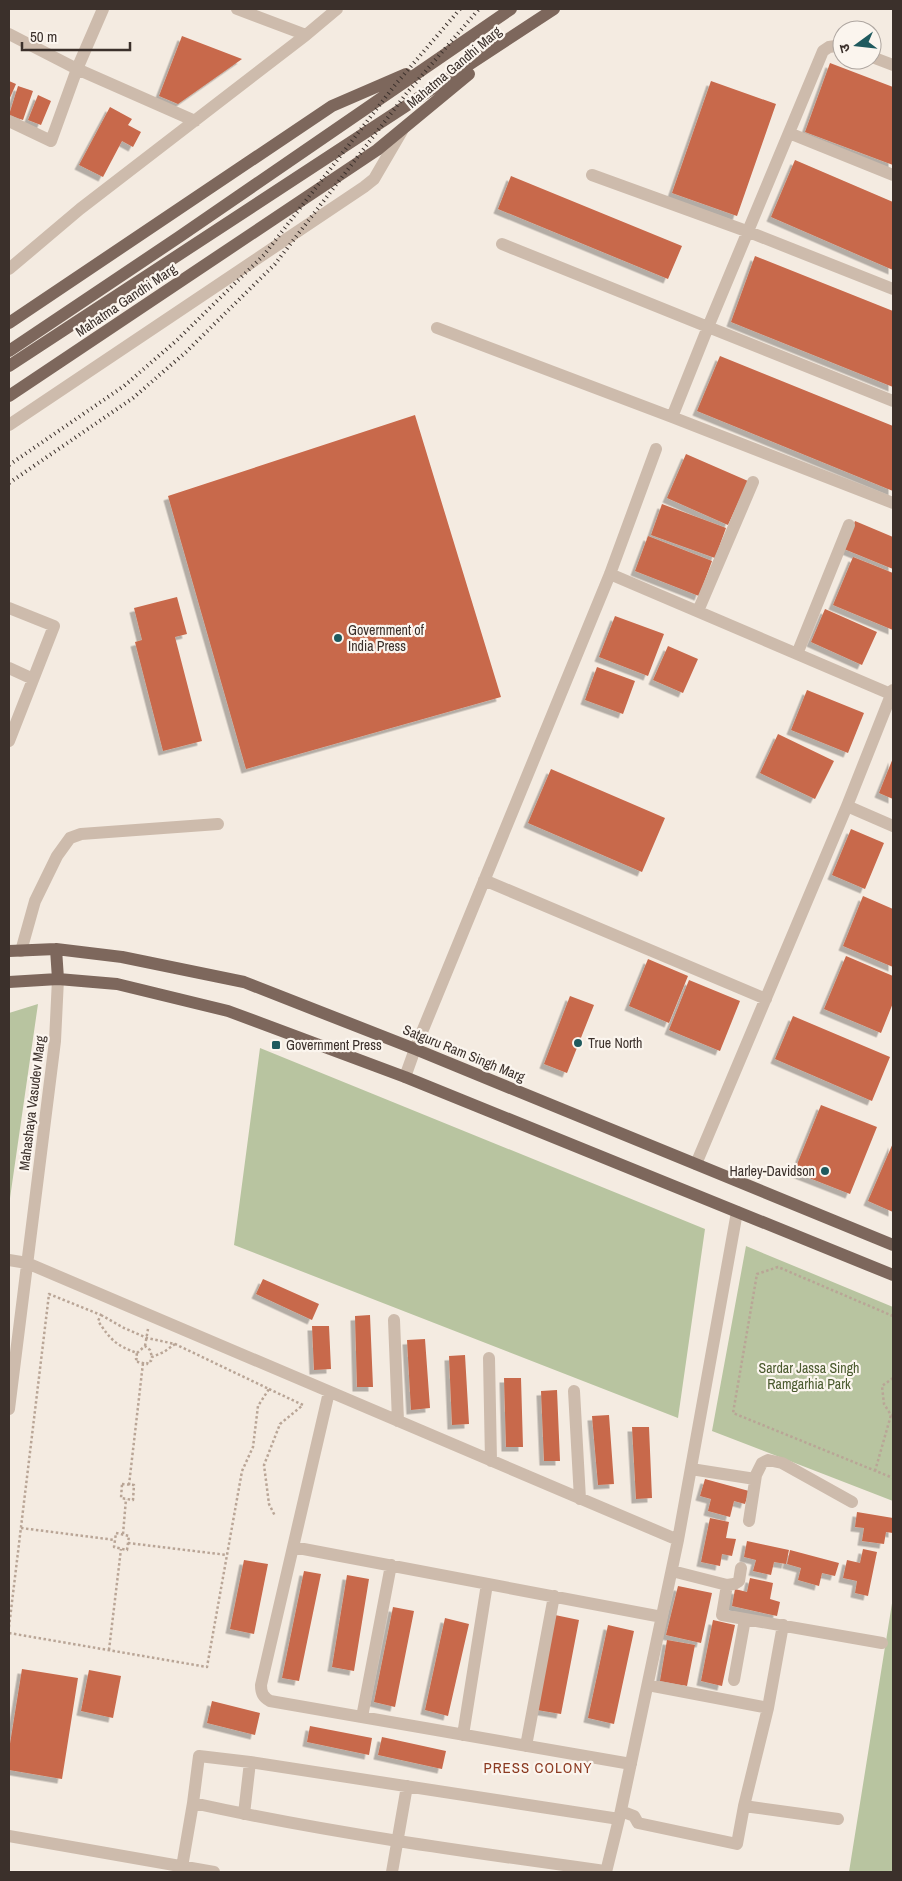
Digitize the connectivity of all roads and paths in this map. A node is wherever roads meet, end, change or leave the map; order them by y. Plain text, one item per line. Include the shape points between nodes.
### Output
1 (103, 9) edge
2 (237, 9) edge
3 (337, 9) edge
4 (511, 9) edge
5 (554, 9) edge
6 (9, 34) edge
7 (517, 34) junction
8 (306, 35) junction
9 (832, 46) edge
10 (434, 62) junction
11 (77, 68) junction
12 (9, 121) edge
13 (195, 121) junction
14 (403, 128) junction
15 (789, 133) junction
16 (592, 174) dead end
17 (893, 175) edge
18 (749, 232) junction
19 (502, 244) dead end
20 (9, 269) edge
21 (893, 288) edge
22 (9, 322) edge
23 (708, 327) junction
24 (437, 328) dead end
25 (9, 351) edge
26 (9, 366) edge
27 (9, 396) edge
28 (893, 401) edge
29 (672, 417) junction
30 (9, 425) edge
31 (656, 449) dead end
32 (753, 482) dead end
33 (893, 503) edge
34 (849, 525) dead end
35 (610, 574) junction
36 (9, 608) edge
37 (698, 611) junction
38 (797, 654) junction
39 (9, 668) edge
40 (33, 679) junction
41 (893, 693) edge
42 (13, 715) edge
43 (9, 741) edge
44 (848, 806) junction
45 (218, 824) dead end
46 (893, 826) edge
47 (484, 880) junction
48 (56, 949) junction
49 (15, 951) edge
50 (58, 979) junction
51 (9, 982) edge
52 (766, 999) junction
53 (414, 1049) junction
54 (405, 1077) junction
55 (696, 1164) junction
56 (737, 1212) junction
57 (893, 1245) edge
58 (9, 1260) edge
59 (27, 1263) junction
60 (893, 1275) edge
61 (101, 1315) junction
62 (893, 1316) edge
63 (394, 1320) dead end
64 (147, 1338) junction
65 (175, 1344) junction
66 (145, 1346) junction
67 (136, 1353) junction
68 (152, 1356) junction
69 (489, 1358) dead end
70 (144, 1364) junction
71 (893, 1378) edge
72 (269, 1389) junction
73 (574, 1391) dead end
74 (329, 1392) junction
75 (9, 1409) edge
76 (892, 1415) edge
77 (398, 1421) junction
78 (491, 1461) junction
79 (691, 1469) junction
80 (875, 1471) junction
81 (893, 1478) edge
82 (755, 1479) junction
83 (129, 1485) junction
84 (126, 1499) junction
85 (580, 1499) junction
86 (852, 1502) dead end
87 (274, 1516) dead end
88 (749, 1521) dead end
89 (21, 1528) junction
90 (123, 1534) junction
91 (115, 1540) junction
92 (678, 1540) junction
93 (128, 1543) junction
94 (294, 1547) junction
95 (121, 1549) junction
96 (227, 1555) junction
97 (390, 1566) junction
98 (741, 1568) dead end
99 (672, 1571) junction
100 (486, 1584) junction
101 (727, 1585) junction
102 (554, 1596) junction
103 (662, 1617) junction
104 (745, 1619) junction
105 (783, 1626) junction
106 (9, 1627) edge
107 (9, 1633) edge
108 (882, 1643) dead end
109 (109, 1650) junction
110 (734, 1680) dead end
111 (648, 1686) junction
112 (768, 1708) junction
113 (362, 1717) junction
114 (463, 1735) junction
115 (526, 1746) junction
116 (250, 1762) junction
117 (631, 1764) junction
118 (407, 1786) junction
119 (194, 1803) junction
120 (744, 1806) junction
121 (244, 1814) junction
122 (620, 1815) junction
123 (838, 1819) dead end
124 (9, 1836) edge
125 (398, 1841) junction
126 (182, 1867) junction
127 (606, 1871) edge
128 (214, 1872) edge
129 (392, 1872) edge

1 - 11 street
2 - 8 street
3 - 8 street
4 - 10 main road
5 - 7 main road
6 - 11 street
7 - 14 main road, Mahatma Gandhi Marg
7 - 26 main road, Mahatma Gandhi Marg
8 - 13 street
9 - 15 street via 824,51
10 - 22 main road, Mahatma Gandhi Marg via 332,106
10 - 25 main road, Mahatma Gandhi Marg
11 - 12 street via 51,140
11 - 13 street
13 - 20 street via 80,209
14 - 27 main road, Mahatma Gandhi Marg via 377,150
14 - 30 street via 374,179 364,187
15 - 17 street
15 - 18 street
16 - 18 street
18 - 21 street
18 - 23 street
19 - 23 street
23 - 28 street
23 - 29 street
24 - 29 street
29 - 33 street
31 - 35 street
32 - 37 street
34 - 38 street
35 - 37 street
35 - 47 street
36 - 40 street via 54,626
37 - 38 street
38 - 41 street
39 - 40 street
40 - 42 street
41 - 44 street
42 - 43 street
44 - 46 street
44 - 52 street
45 - 49 street via 81,834 70,838 60,851
47 - 52 street
47 - 53 street
48 - 49 main road, Satguru Ram Singh Marg
48 - 50 main road
48 - 53 main road, Satguru Ram Singh Marg via 122,957 244,982
50 - 51 main road
50 - 54 main road via 117,984 228,1011
50 - 59 street, Mahashaya Vasudev Marg via 55,1041
52 - 55 street
53 - 54 street
53 - 55 main road, Satguru Ram Singh Marg
54 - 56 main road
55 - 57 main road, Satguru Ram Singh Marg
56 - 60 main road
56 - 79 street
58 - 59 street
59 - 74 street
59 - 75 street, Mahashaya Vasudev Marg
61 - 64 path
61 - 67 path via 98,1321 116,1344
61 - 89 path via 49,1294
62 - 80 path via 778,1267 757,1274 733,1413
63 - 77 street
64 - 65 path
64 - 66 path
65 - 68 path
65 - 72 path
66 - 67 path
66 - 68 path
67 - 70 path via 138,1362
68 - 70 path via 151,1361
69 - 78 street
70 - 83 path
71 - 76 path via 882,1386 884,1404
72 - 87 path via 303,1405 280,1424 264,1465 269,1504
72 - 96 path via 258,1406 253,1447 242,1471
73 - 85 street
74 - 77 street
74 - 94 street
76 - 80 path
77 - 78 street
78 - 85 street
79 - 82 street
79 - 92 street
80 - 81 path
82 - 86 street via 762,1463 775,1461
82 - 88 street
83 - 84 path via 122,1484 121,1498
83 - 84 path via 134,1485 133,1500
84 - 90 path
85 - 92 street
89 - 91 path
89 - 106 path
90 - 91 path via 116,1533
90 - 93 path via 129,1536
91 - 95 path via 114,1547
92 - 99 street
93 - 95 path via 127,1550
93 - 96 path
94 - 97 street
94 - 113 street via 261,1692 270,1701
95 - 109 path
96 - 109 path via 207,1667
97 - 100 street
97 - 113 street
98 - 101 street via 739,1581
99 - 101 street
99 - 103 street
100 - 102 street
100 - 114 street
101 - 104 street via 722,1615
102 - 103 street
102 - 115 street
103 - 111 street
104 - 105 street
104 - 110 street
105 - 108 street
105 - 112 street
107 - 109 path
111 - 112 street
111 - 117 street
112 - 120 street
113 - 114 street
114 - 115 street
115 - 117 street
116 - 118 street
116 - 119 street via 199,1756
116 - 121 street
117 - 122 street
118 - 122 street
118 - 125 street
119 - 121 street
119 - 126 street
120 - 122 street via 737,1844 638,1823 634,1816
120 - 123 street
121 - 125 street
122 - 127 street
124 - 126 street
125 - 127 street
125 - 129 street
126 - 128 street

